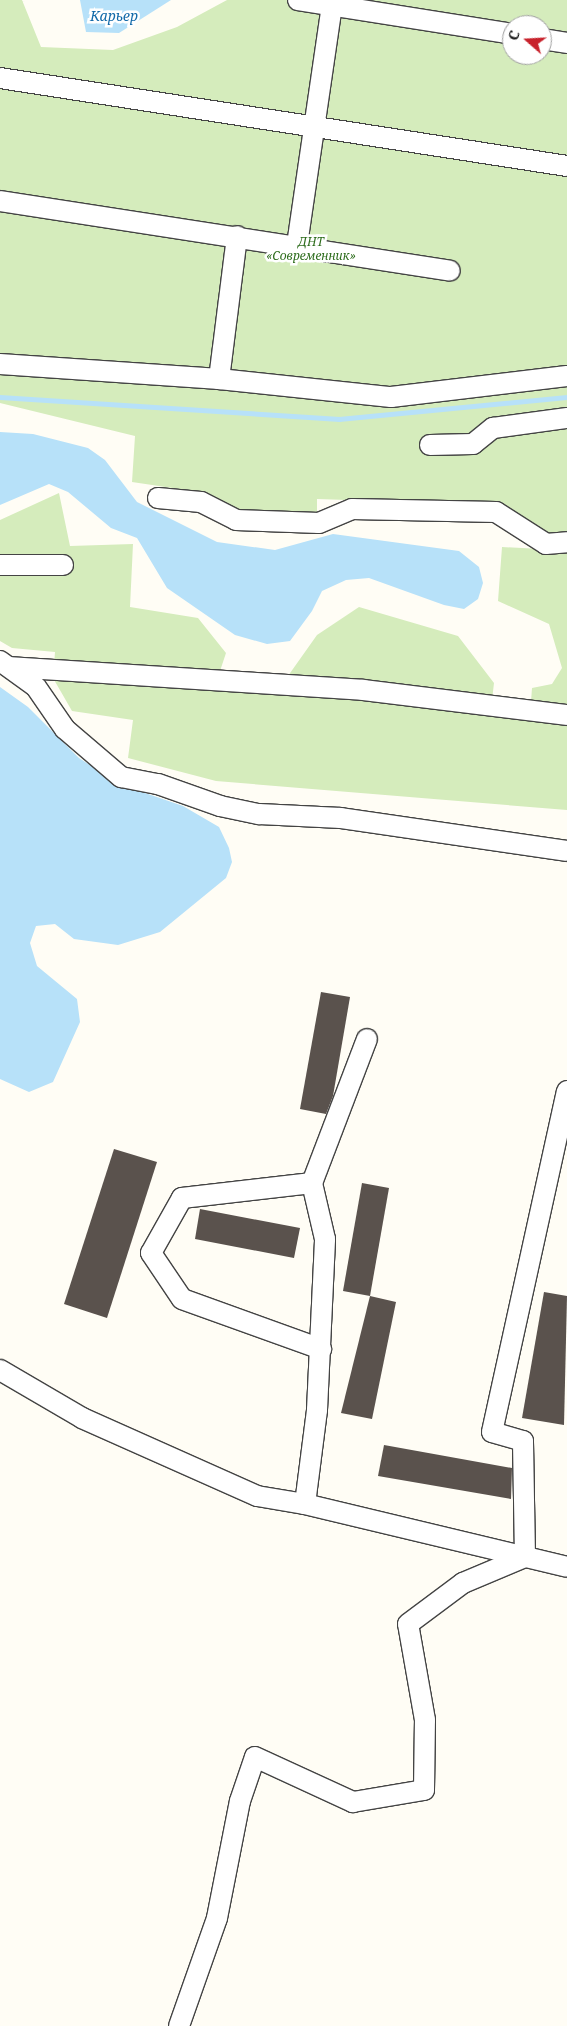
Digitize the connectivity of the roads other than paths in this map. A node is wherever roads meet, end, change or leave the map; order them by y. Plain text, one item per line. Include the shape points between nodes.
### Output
1 (298, 0) edge
2 (332, 6) junction
3 (502, 32) edge
4 (552, 41) edge
5 (567, 43) edge
6 (0, 78) edge
7 (314, 126) junction
8 (567, 166) edge
9 (0, 201) edge
10 (237, 236) junction
11 (296, 245) junction
12 (450, 271) dead end
13 (0, 364) edge
14 (567, 376) edge
15 (219, 380) junction
16 (567, 418) edge
17 (430, 445) dead end
18 (158, 498) dead end
19 (567, 542) edge
20 (0, 565) edge
21 (63, 565) dead end
22 (5, 664) edge
23 (567, 715) edge
24 (567, 851) edge
25 (367, 1039) dead end
26 (567, 1091) edge
27 (312, 1183) junction
28 (321, 1349) junction
29 (0, 1370) edge
30 (305, 1504) junction
31 (525, 1558) junction
32 (567, 1567) edge
33 (179, 2026) edge

1 - 2 street
2 - 3 street
2 - 7 street
4 - 5 street
6 - 7 street
7 - 8 street
7 - 11 street
9 - 10 street
10 - 11 street
10 - 15 street
11 - 12 street
13 - 15 street
14 - 15 street via 391,397
16 - 17 street via 493,428 473,444
18 - 19 street via 201,502 236,520 319,523 352,509 496,512 546,544
20 - 21 street
22 - 23 street via 363,690
22 - 24 street via 36,687 65,729 121,778 158,784 220,806 259,814 341,818
25 - 27 street
26 - 31 street via 492,1432 523,1441
27 - 28 street via 326,1239
27 - 28 street via 182,1198 151,1253 182,1299
28 - 30 street
29 - 30 street via 82,1418 257,1496
30 - 31 street
31 - 32 street
31 - 33 street via 463,1583 408,1624 425,1720 424,1790 353,1802 255,1757 240,1801 217,1918

